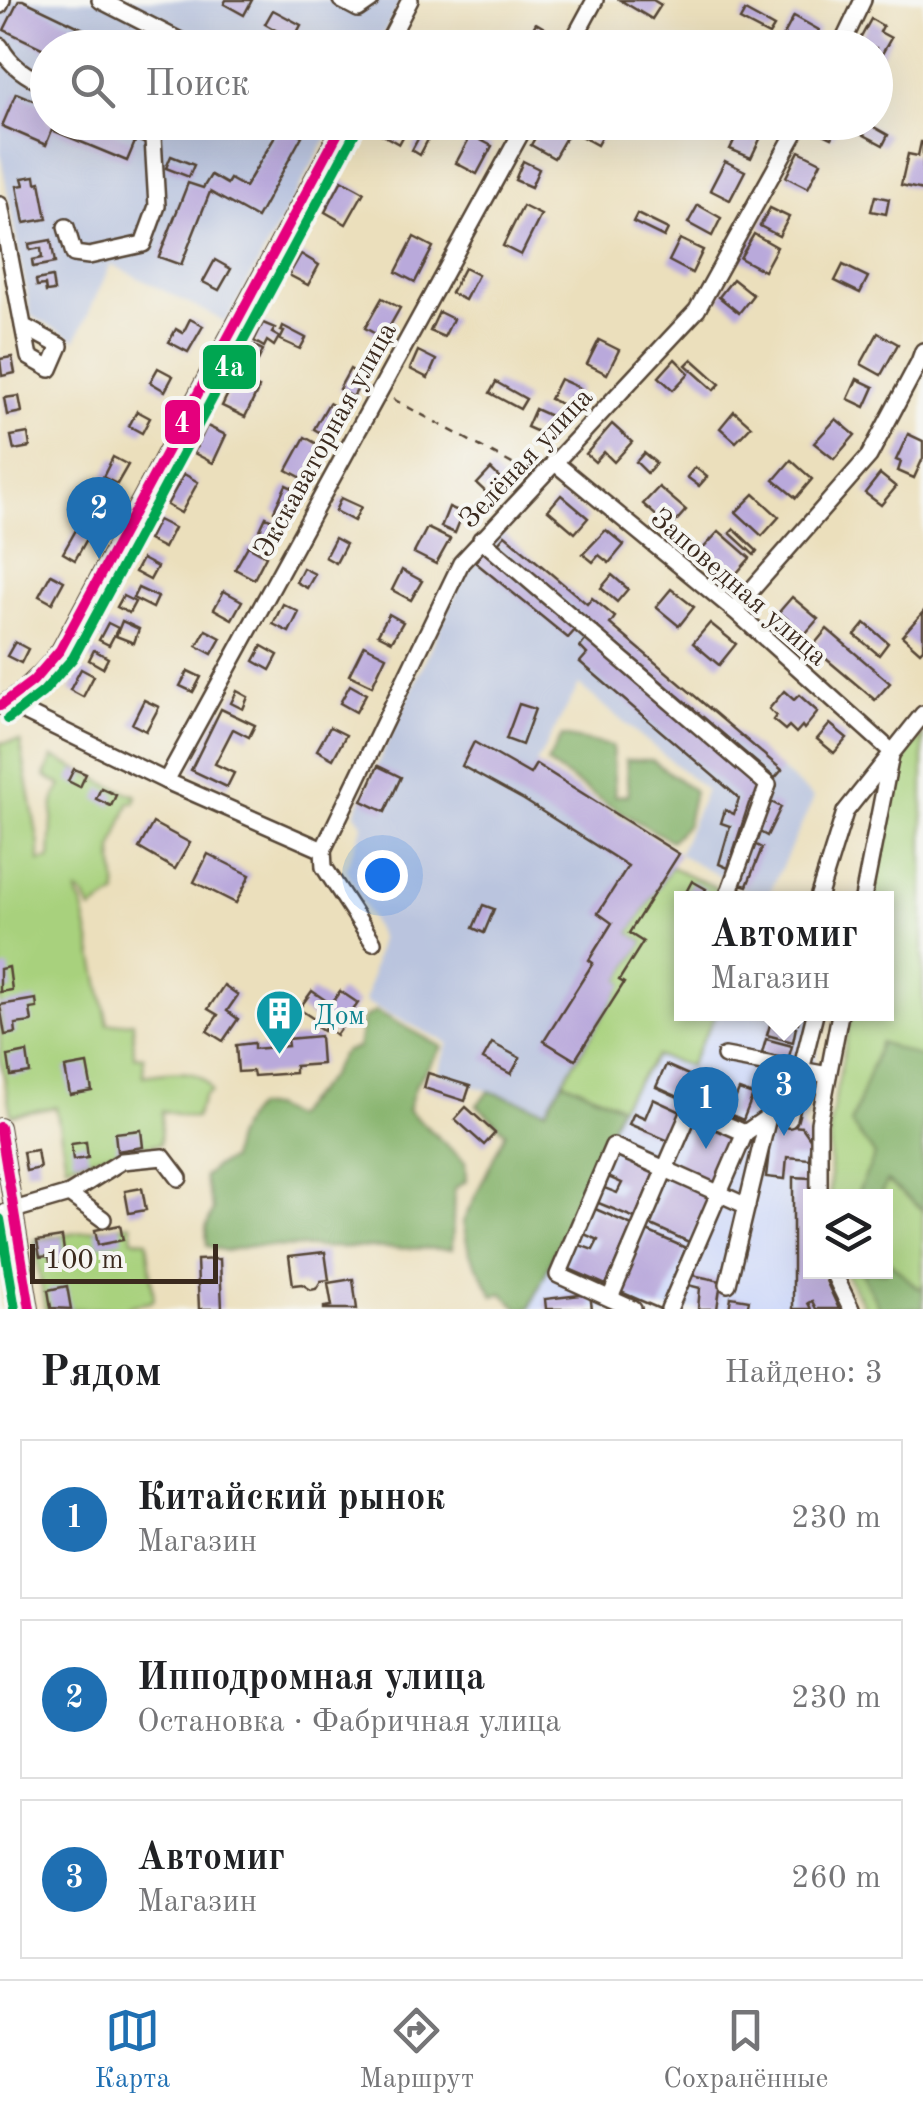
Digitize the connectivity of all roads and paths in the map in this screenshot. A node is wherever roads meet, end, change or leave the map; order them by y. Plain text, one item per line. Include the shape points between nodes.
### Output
1 (100, 0) edge
2 (342, 0) edge
3 (371, 0) edge
4 (410, 0) edge
5 (595, 0) edge
6 (863, 0) edge
7 (159, 30) edge
8 (394, 30) edge
9 (579, 30) edge
10 (849, 30) edge
11 (0, 46) edge
12 (30, 78) edge
13 (157, 140) edge
14 (332, 140) edge
15 (518, 140) edge
16 (791, 140) edge
17 (0, 206) edge
18 (66, 228) dead end
19 (23, 326) dead end
20 (922, 359) edge
21 (379, 391) junction
22 (554, 462) junction
23 (539, 478) junction
24 (482, 539) junction
25 (734, 610) junction
26 (3, 705) edge
27 (923, 714) edge
28 (892, 752) junction
29 (166, 780) junction
30 (323, 850) junction
31 (728, 891) edge
32 (820, 891) edge
33 (864, 891) edge
34 (373, 942) dead end
35 (812, 1021) edge
36 (839, 1021) edge
37 (724, 1056) dead end
38 (801, 1069) junction
39 (828, 1075) junction
40 (768, 1116) junction
41 (789, 1119) junction
42 (819, 1123) junction
43 (0, 1127) edge
44 (745, 1133) junction
45 (666, 1169) junction
46 (179, 1178) dead end
47 (819, 1189) edge
48 (69, 1194) junction
49 (718, 1194) junction
50 (746, 1206) junction
51 (7, 1213) edge
52 (104, 1219) dead end
53 (836, 1279) edge
54 (728, 1284) dead end
55 (604, 1300) edge
56 (30, 1309) edge
57 (634, 1309) edge
58 (669, 1309) edge
59 (851, 1309) edge

1 - 7 street
2 - 3 street via 358,9
4 - 8 street
5 - 9 street
6 - 10 street
11 - 12 street
13 - 18 street via 157,206 144,244 74,254
14 - 26 street via 60,650
15 - 21 street, Экскаваторная улица
16 - 22 street, Зелёная улица via 696,310
17 - 19 street
20 - 25 street via 869,456
21 - 23 path
21 - 29 street, Экскаваторная улица
22 - 23 street, Зелёная улица
22 - 25 street, Заповедная улица
23 - 24 street, Зелёная улица
24 - 30 street, Зелёная улица via 461,563
24 - 31 street via 768,785
25 - 28 street, Заповедная улица
26 - 29 street
27 - 28 street
28 - 32 street via 845,812
28 - 33 street
29 - 30 street
30 - 34 street via 324,867
35 - 38 street
36 - 39 street
37 - 38 street
38 - 39 street
38 - 41 street
39 - 42 street
40 - 41 street
40 - 44 street
40 - 50 street
41 - 42 street
42 - 47 street
43 - 51 street
44 - 45 street via 691,1110
44 - 49 street
45 - 49 street
45 - 55 street
45 - 55 street via 613,1146 558,1276
46 - 48 street via 163,1157 122,1162
48 - 51 street
48 - 52 street
49 - 50 street
49 - 58 street
50 - 54 street
51 - 56 street
53 - 59 street
55 - 57 street

